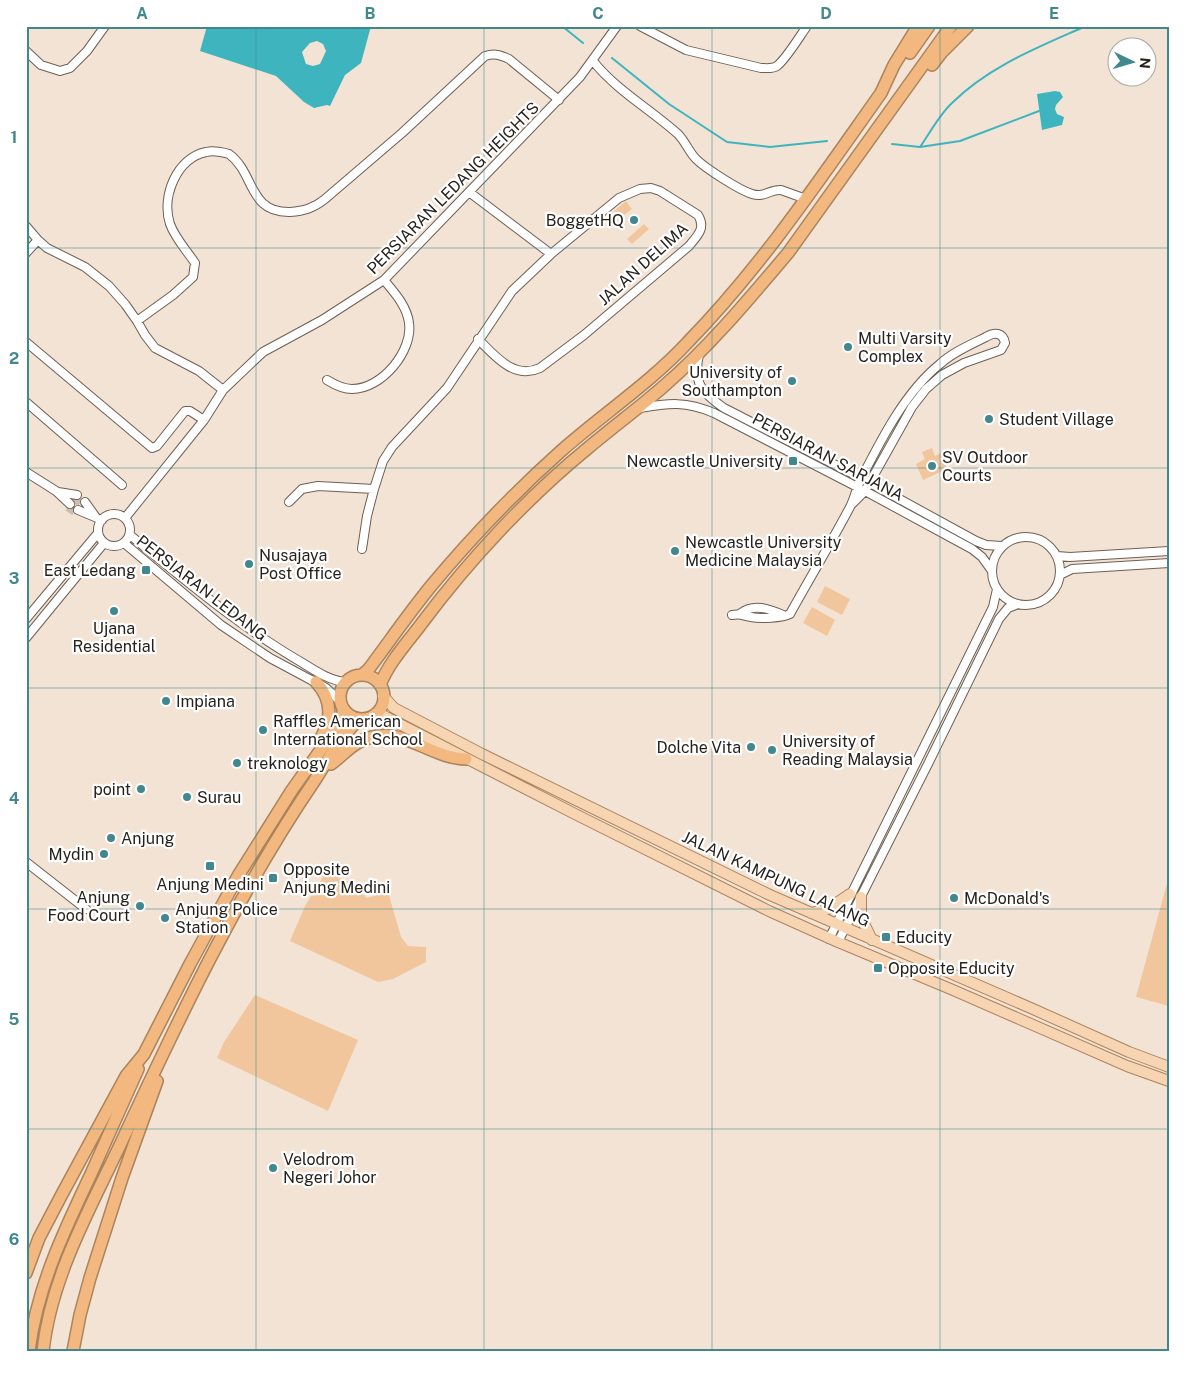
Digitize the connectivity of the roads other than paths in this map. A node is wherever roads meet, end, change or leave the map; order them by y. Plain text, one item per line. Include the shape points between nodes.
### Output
1 (105, 26) edge
2 (616, 26) edge
3 (640, 26) edge
4 (807, 26) edge
5 (918, 26) edge
6 (929, 26) edge
7 (951, 26) edge
8 (968, 26) edge
9 (26, 51) edge
10 (593, 61) junction
11 (881, 93) junction
12 (559, 100) junction
13 (898, 100) junction
14 (469, 192) junction
15 (806, 199) junction
16 (26, 226) edge
17 (38, 240) junction
18 (26, 253) edge
19 (551, 254) junction
20 (384, 280) junction
21 (137, 321) junction
22 (478, 339) junction
23 (26, 342) edge
24 (699, 352) junction
25 (327, 380) dead end
26 (224, 390) junction
27 (27, 403) edge
28 (637, 409) junction
29 (204, 420) junction
30 (26, 472) edge
31 (861, 478) junction
32 (869, 483) junction
33 (122, 485) dead end
34 (857, 487) junction
35 (374, 489) junction
36 (56, 491) junction
37 (865, 491) junction
38 (289, 502) dead end
39 (851, 505) junction
40 (98, 518) junction
41 (125, 518) junction
42 (98, 532) junction
43 (130, 535) junction
44 (104, 543) junction
45 (124, 544) junction
46 (1002, 546) junction
47 (362, 549) dead end
48 (1169, 551) edge
49 (1057, 556) junction
50 (1169, 562) edge
51 (992, 571) junction
52 (1060, 575) junction
53 (997, 589) junction
54 (1018, 604) junction
55 (732, 614) dead end
56 (26, 620) edge
57 (26, 638) edge
58 (362, 675) junction
59 (316, 682) junction
60 (346, 682) junction
61 (382, 690) junction
62 (342, 705) junction
63 (376, 714) junction
64 (360, 719) junction
65 (466, 759) junction
66 (321, 770) junction
67 (305, 772) junction
68 (26, 862) edge
69 (858, 879) junction
70 (867, 884) junction
71 (850, 894) junction
72 (861, 897) junction
73 (86, 909) dead end
74 (810, 913) junction
75 (840, 926) junction
76 (833, 940) junction
77 (872, 940) junction
78 (144, 1054) junction
79 (157, 1066) junction
80 (1169, 1067) edge
81 (1169, 1081) edge
82 (26, 1273) edge
83 (29, 1351) edge
84 (43, 1351) edge
85 (73, 1351) edge

1 - 9 street via 70,68 60,71 41,65
2 - 10 street, PERSIARAN LEDANG HEIGHTS
3 - 4 street via 686,50 772,68 782,61
5 - 11 highway
6 - 11 highway
7 - 13 highway
8 - 13 highway via 942,52 914,88
10 - 12 street, PERSIARAN LEDANG HEIGHTS
10 - 15 street via 604,75 679,135 698,160 742,190 764,195 777,189
11 - 15 highway
12 - 14 street, PERSIARAN LEDANG HEIGHTS
12 - 21 street via 509,59 501,55 485,56 326,199 314,208 298,212 271,209 260,202 242,168 229,154 208,151 198,155 177,173 168,212 174,232 195,263 193,277
13 - 24 highway via 788,253
14 - 19 street
14 - 20 street, PERSIARAN LEDANG HEIGHTS
15 - 58 highway via 773,245 688,343 561,451 478,532 430,587
16 - 17 street
17 - 18 street
17 - 21 street via 85,267 109,286
19 - 22 street, JALAN DELIMA via 512,291
19 - 22 street, JALAN DELIMA via 619,198 640,189 660,191 701,220 700,232 689,246 584,335 533,372 516,371
20 - 25 street via 394,291 409,322 405,350 384,376 368,385 352,389
20 - 26 street, PERSIARAN LEDANG HEIGHTS via 322,320 263,352
21 - 26 street via 156,348 199,370
22 - 35 street via 447,388 392,447 383,461
23 - 29 street via 152,448 185,411
24 - 28 highway
24 - 31 street, PERSIARAN SARJANA via 697,378 713,400
26 - 29 street, PERSIARAN LEDANG HEIGHTS
27 - 33 street
28 - 34 street, PERSIARAN SARJANA via 673,403 702,408
28 - 61 highway via 572,462 490,542 442,596 387,671
29 - 41 street, PERSIARAN LEDANG HEIGHTS
30 - 36 street
31 - 32 street, PERSIARAN SARJANA
31 - 32 street via 919,383 956,352 993,333 1000,334 1006,343 1001,350 964,363 942,375 926,389 912,407
31 - 34 street
32 - 37 street
32 - 46 street, PERSIARAN SARJANA via 976,541
34 - 37 street, PERSIARAN SARJANA
34 - 39 street
35 - 38 street via 318,486 302,489
35 - 47 street
36 - 36 street via 72,501
37 - 39 street
37 - 51 street, PERSIARAN SARJANA via 972,549
39 - 55 street via 790,614 765,618
40 - 40 street via 81,508
40 - 41 street via 113,514
40 - 42 street
41 - 43 street via 130,526
42 - 44 street
42 - 56 street
43 - 45 street
43 - 60 street, PERSIARAN LEDANG via 256,634 316,671
44 - 45 street
44 - 57 street
45 - 59 street, PERSIARAN LEDANG via 221,625 270,658
46 - 49 street via 1011,540 1032,537 1042,540
46 - 51 street
48 - 49 street via 1070,558
49 - 52 street
50 - 52 street via 1072,569
51 - 53 street
52 - 54 street via 1049,597 1034,604
53 - 54 street
53 - 69 street via 993,607 969,658
54 - 70 street via 1008,608 999,619
58 - 60 highway
58 - 61 highway via 371,677
59 - 62 street, PERSIARAN LEDANG via 332,692
59 - 67 highway via 328,701 330,716
60 - 62 highway via 341,690
61 - 63 highway via 382,705
61 - 74 main road, JALAN KAMPUNG LALANG via 394,708 482,754
62 - 64 highway via 352,717
62 - 67 highway via 343,715 337,727
63 - 64 highway
63 - 65 main road, JALAN KAMPUNG LALANG
64 - 66 highway
65 - 66 highway via 456,759 408,739 383,735 359,742
65 - 76 main road, JALAN KAMPUNG LALANG via 768,911
66 - 79 highway via 263,860
67 - 78 highway via 238,876
68 - 73 street
69 - 70 street
69 - 71 street
70 - 72 street
71 - 74 main road via 828,909
71 - 75 street
72 - 75 street
72 - 77 main road via 861,917
74 - 75 main road, JALAN KAMPUNG LALANG
75 - 76 street
75 - 77 main road, JALAN KAMPUNG LALANG
76 - 81 main road, JALAN KAMPUNG LALANG
77 - 80 main road, JALAN KAMPUNG LALANG
78 - 82 highway via 126,1076 61,1196 39,1238
78 - 83 highway via 46,1276 35,1311
79 - 84 highway via 78,1234 49,1313
79 - 85 highway via 157,1081 90,1278

